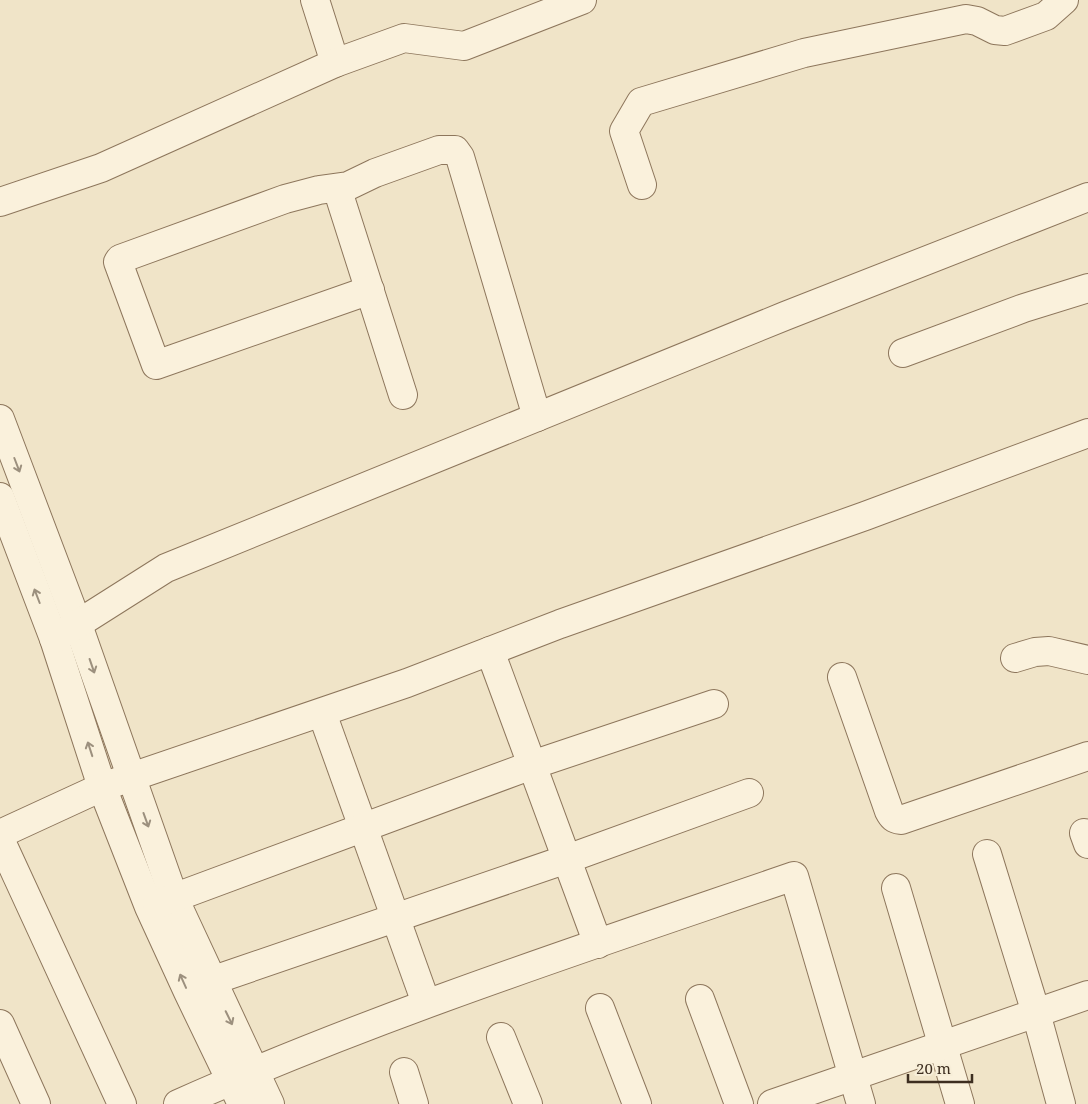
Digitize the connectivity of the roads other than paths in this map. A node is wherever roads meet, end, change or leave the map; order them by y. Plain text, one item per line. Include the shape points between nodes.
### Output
1 (315, 0) edge
2 (582, 0) edge
3 (1064, 0) edge
4 (335, 63) junction
5 (642, 185) dead end
6 (337, 188) junction
7 (1088, 197) edge
8 (0, 202) edge
9 (1088, 288) edge
10 (370, 290) junction
11 (903, 353) dead end
12 (403, 395) dead end
13 (537, 417) junction
14 (0, 419) edge
15 (1088, 433) edge
16 (0, 497) edge
17 (78, 625) junction
18 (54, 639) junction
19 (490, 651) junction
20 (1014, 658) dead end
21 (1088, 660) edge
22 (842, 676) dead end
23 (714, 704) dead end
24 (322, 713) junction
25 (1088, 756) edge
26 (532, 765) junction
27 (130, 778) junction
28 (102, 787) junction
29 (749, 793) dead end
30 (363, 827) junction
31 (0, 834) edge
32 (0, 839) edge
33 (987, 854) dead end
34 (567, 859) junction
35 (896, 888) dead end
36 (161, 902) junction
37 (396, 918) junction
38 (598, 944) junction
39 (211, 981) junction
40 (1088, 995) edge
41 (700, 999) dead end
42 (426, 1003) junction
43 (600, 1008) dead end
44 (1036, 1013) junction
45 (0, 1024) edge
46 (501, 1037) dead end
47 (942, 1046) junction
48 (404, 1072) dead end
49 (853, 1077) junction
50 (243, 1085) edge
51 (36, 1104) edge
52 (122, 1104) edge
53 (178, 1104) edge
54 (270, 1104) edge
55 (414, 1104) edge
56 (528, 1104) edge
57 (638, 1104) edge
58 (739, 1104) edge
59 (772, 1104) edge
60 (861, 1104) edge
61 (960, 1104) edge
62 (1061, 1104) edge

1 - 4 street
2 - 4 street via 464,46 404,38
3 - 5 street via 1046,16 1005,31 966,19 804,53 645,101 638,105 624,131
4 - 8 street via 101,168
6 - 10 street
6 - 10 street via 285,199 118,262 156,365
6 - 13 street via 439,150 455,150 463,166
7 - 13 street
9 - 11 street
10 - 12 street
13 - 17 street via 166,568
14 -> 17 street
15 - 19 street
18 -> 16 street
17 - 18 street
17 -> 27 street
28 -> 18 street
19 - 24 street via 408,684
19 - 26 street
20 - 21 street via 1049,651
22 - 25 street via 888,811 896,820
23 - 26 street
24 - 27 street
24 - 30 street
26 - 30 street
26 - 34 street
27 - 28 street
27 -> 36 street
28 - 31 street
28 - 36 street
29 - 34 street
30 - 36 street
30 - 37 street
32 - 52 street
33 - 44 street
34 - 37 street
34 - 38 street
35 - 47 street
36 - 39 street
50 -> 36 street via 188,992
37 - 39 street
37 - 42 street
38 - 42 street
38 - 49 street via 794,876
39 -> 50 street
40 - 44 street
41 - 58 street
42 - 50 street
43 - 57 street
44 - 47 street
44 - 62 street
45 - 51 street
46 - 56 street
47 - 49 street
47 - 61 street
48 - 55 street
49 - 59 street
49 - 60 street
50 - 53 street
50 - 54 street

